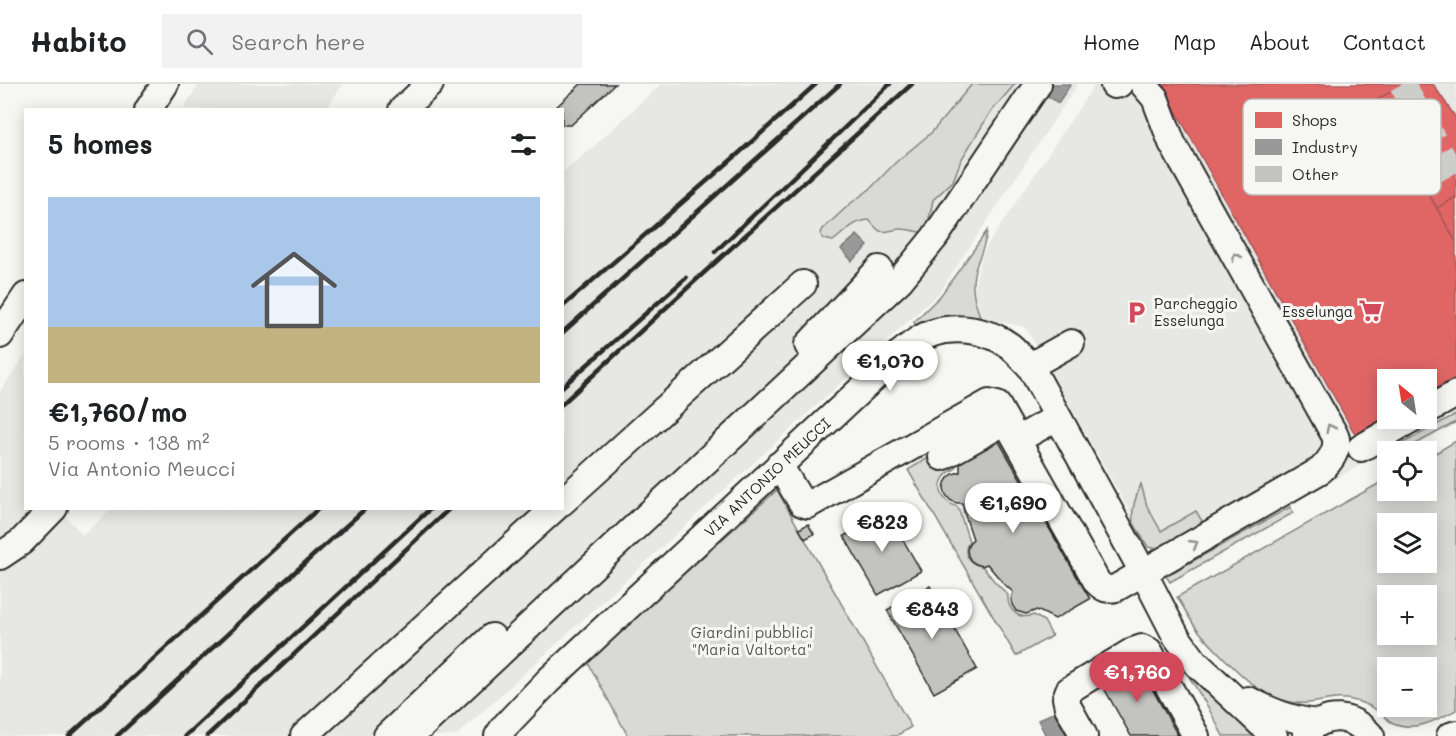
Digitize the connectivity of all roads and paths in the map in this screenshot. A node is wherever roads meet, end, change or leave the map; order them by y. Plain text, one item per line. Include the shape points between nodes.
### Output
1 (165, 84) edge
2 (430, 84) edge
3 (1038, 84) edge
4 (1143, 84) edge
5 (149, 108) edge
6 (404, 108) edge
7 (879, 269) dead end
8 (803, 284) dead end
9 (24, 299) edge
10 (0, 335) edge
11 (1071, 343) dead end
12 (1030, 366) junction
13 (1456, 394) edge
14 (1437, 405) edge
15 (1058, 417) junction
16 (1394, 429) edge
17 (1012, 431) junction
18 (1361, 448) dead end
19 (942, 458) dead end
20 (779, 465) junction
21 (564, 500) edge
22 (52, 510) edge
23 (553, 510) edge
24 (0, 556) edge
25 (1143, 573) junction
26 (1216, 682) junction
27 (1310, 729) edge
28 (1372, 733) edge
29 (1456, 734) edge
30 (304, 736) edge
31 (387, 736) edge
32 (411, 736) edge
33 (498, 736) edge
34 (1084, 736) edge
35 (1196, 736) edge
36 (1274, 736) edge
37 (1450, 736) edge

1 - 5 street
2 - 6 street
3 - 32 street via 935,237 900,280
25 -> 4 street via 1321,470 1335,452 1336,439 1172,143 1155,98
7 - 31 street via 795,358
8 - 21 street
9 - 10 street
11 - 12 street
12 - 15 street, VIA ANTONIO MEUCCI
12 - 20 street, VIA ANTONIO MEUCCI via 1010,346 993,337 961,328 931,333 897,356
13 - 14 street
15 - 17 street
15 - 25 street, VIA ANTONIO MEUCCI
16 - 18 street
17 - 19 street
17 - 20 street via 997,405 989,403 808,505 802,503
17 - 25 street via 1097,582 1108,590
20 - 33 street, VIA ANTONIO MEUCCI via 548,681
22 - 24 street via 21,542
23 - 30 street
25 - 26 street, VIA ANTONIO MEUCCI via 1176,636
26 - 27 street, VIA ANTONIO MEUCCI
26 - 36 street, VIA ANTONIO MEUCCI
27 - 28 street, VIA ANTONIO MEUCCI via 1330,718 1341,718
29 - 37 street
34 - 35 street via 1068,707 1069,690 1142,648 1149,651

